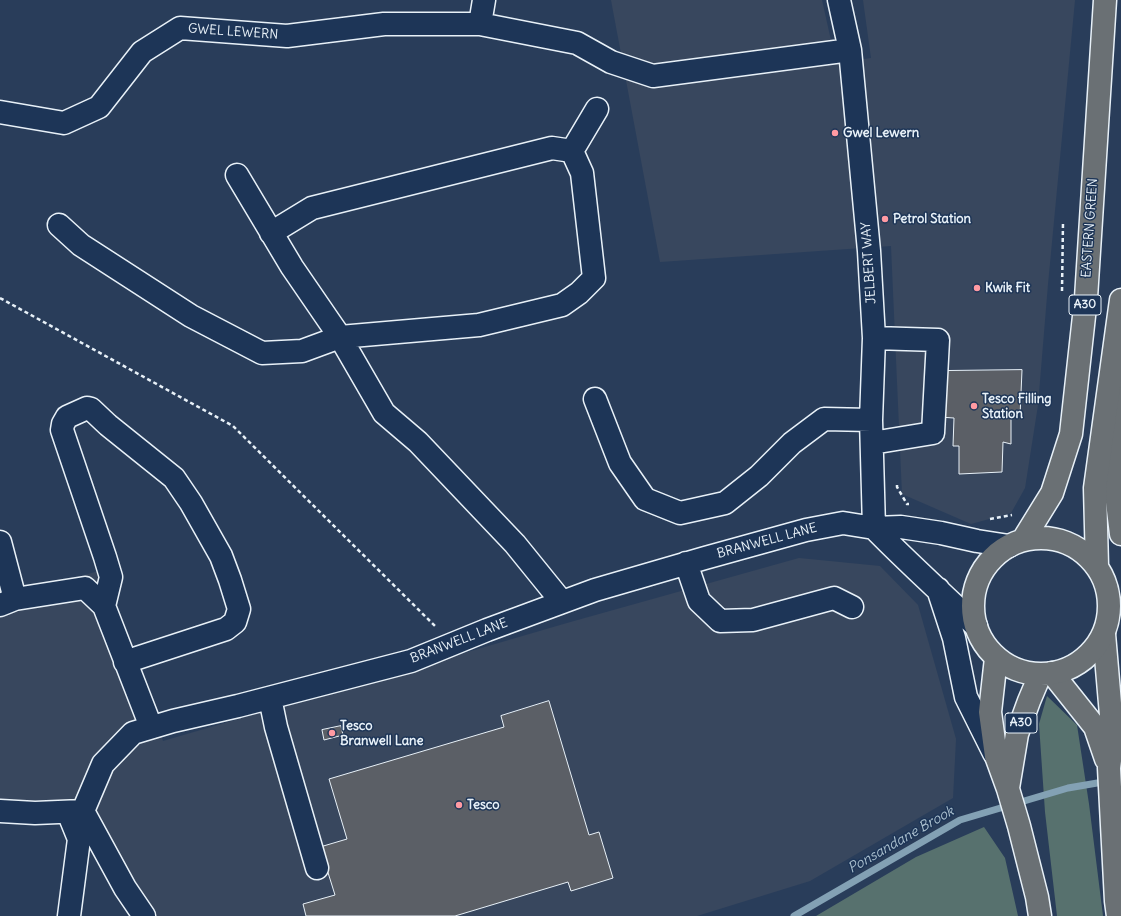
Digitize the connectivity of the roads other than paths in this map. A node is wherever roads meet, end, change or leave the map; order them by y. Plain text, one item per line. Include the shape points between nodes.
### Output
1 (484, 0) edge
2 (839, 0) edge
3 (1105, 0) edge
4 (480, 24) junction
5 (850, 50) junction
6 (597, 109) dead end
7 (0, 112) edge
8 (572, 151) junction
9 (237, 175) dead end
10 (59, 225) dead end
11 (271, 233) junction
12 (1121, 300) edge
13 (340, 337) junction
14 (874, 338) junction
15 (1121, 379) edge
16 (595, 399) dead end
17 (872, 420) junction
18 (872, 443) junction
19 (874, 528) junction
20 (1121, 534) edge
21 (0, 542) edge
22 (1016, 543) junction
23 (686, 563) junction
24 (1097, 566) junction
25 (938, 589) junction
26 (8, 602) edge
27 (562, 602) junction
28 (104, 606) junction
29 (852, 607) dead end
30 (976, 626) junction
31 (1104, 634) junction
32 (996, 658) junction
33 (125, 662) junction
34 (1121, 665) edge
35 (1046, 674) junction
36 (270, 698) junction
37 (151, 727) junction
38 (1113, 738) junction
39 (996, 756) junction
40 (1109, 768) junction
41 (1008, 780) junction
42 (0, 811) edge
43 (76, 812) junction
44 (317, 868) dead end
45 (69, 916) edge
46 (144, 916) edge
47 (1040, 916) edge
48 (1118, 916) edge

1 - 4 street
2 - 5 street, JELBERT WAY
3 - 22 main road, EASTERN GREEN / A30 via 1086,298 1071,434 1052,492
4 - 5 street, GWEL LEWERN via 577,43 611,62 653,76
4 - 7 street, GWEL LEWERN via 384,24 287,36 180,28 142,52 99,107 64,123
5 - 14 street, JELBERT WAY via 869,250
6 - 8 street
8 - 11 street via 552,148 312,208
8 - 13 street via 582,173 594,278 579,293 562,305 479,325
9 - 11 street
10 - 13 street via 81,245 184,311 262,353 302,351
11 - 13 street
12 - 24 main road, A30 via 1095,488
13 - 27 street via 384,413 418,442 515,544
14 - 17 street, JELBERT WAY
14 - 18 street via 938,340 933,433
15 - 20 main road via 1114,478
16 - 17 street via 620,463 645,499 680,513 725,503 759,476 792,443 824,419
17 - 18 street, JELBERT WAY
18 - 19 street, JELBERT WAY
19 - 22 street, BRANWELL LANE via 901,526 977,541
19 - 23 street, BRANWELL LANE via 843,523 806,530
19 - 25 street
21 - 26 street
22 - 24 main road via 1044,538 1064,541 1082,551
22 - 30 main road via 994,557 982,572 975,589 973,608
23 - 27 street, BRANWELL LANE
23 - 29 street via 699,601 720,621 753,620 834,598
24 - 31 main road via 1107,587 1110,611
25 - 30 street
25 - 39 street via 954,638 966,697
26 - 28 street via 85,588
27 - 36 street, BRANWELL LANE via 411,661
28 - 33 street
28 - 33 street via 111,577 62,430 67,417 87,408 92,409 174,478 221,556 239,609 235,622 226,629
30 - 32 main road via 984,644
31 - 35 main road via 1092,653 1074,666
31 - 38 main road
32 - 35 main road via 1009,667 1024,672
32 - 39 main road, A30 via 990,712
33 - 37 street
34 - 38 main road
35 - 40 main road via 1096,728
35 - 41 main road, A30 via 1028,701 1017,734
36 - 37 street, BRANWELL LANE
36 - 44 street
37 - 43 street, BRANWELL LANE via 133,733 103,764
38 - 40 main road
39 - 41 main road, A30
40 - 48 main road
41 - 47 main road, A30
42 - 43 street
43 - 45 street via 79,839
43 - 46 street

